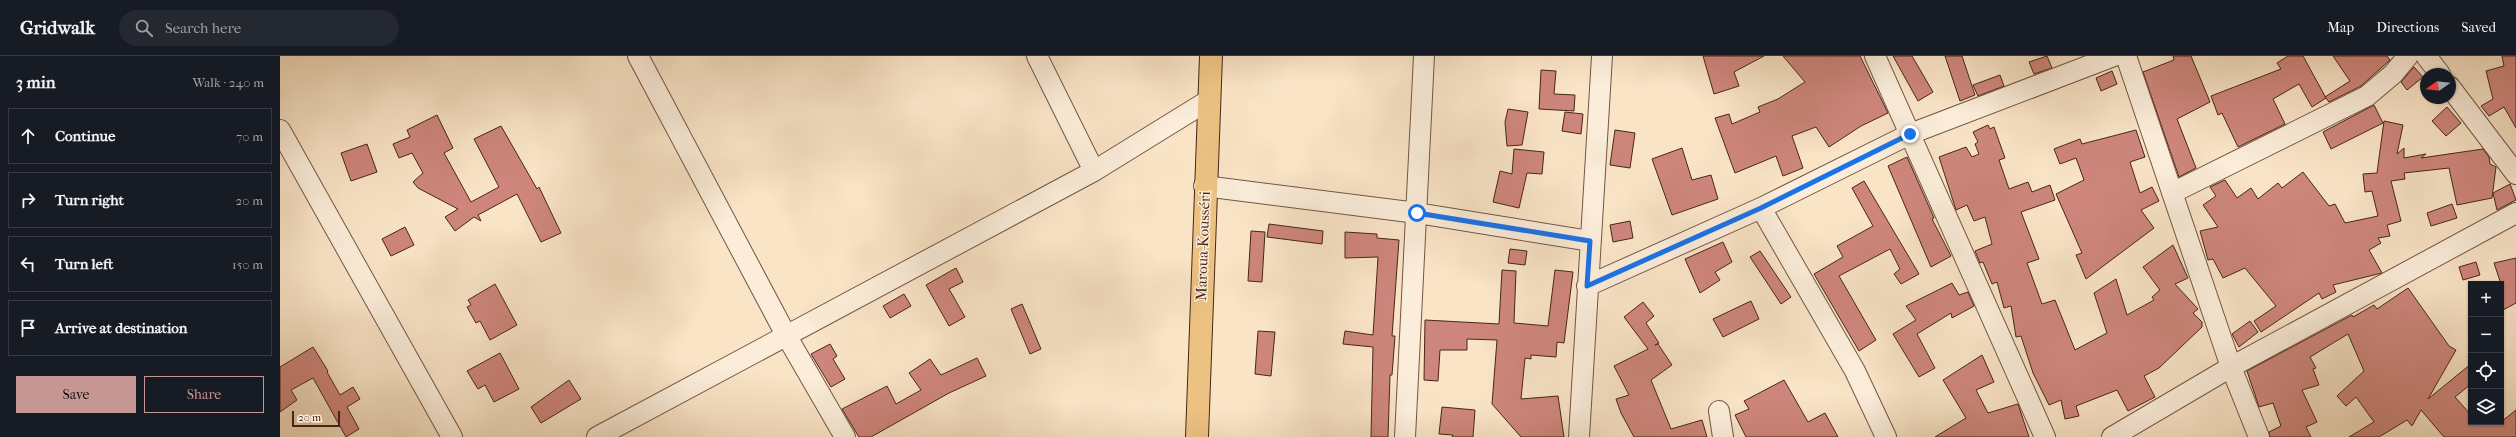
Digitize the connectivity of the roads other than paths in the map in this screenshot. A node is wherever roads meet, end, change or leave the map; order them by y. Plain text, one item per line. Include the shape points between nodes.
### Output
1 (638, 56) edge
2 (1037, 56) edge
3 (1210, 56) edge
4 (1424, 56) edge
5 (1602, 56) edge
6 (1875, 56) edge
7 (2114, 56) edge
8 (2126, 56) edge
9 (2408, 56) edge
10 (2426, 56) edge
11 (2435, 68) edge
12 (2456, 95) edge
13 (1209, 100) junction
14 (280, 130) edge
15 (1910, 134) junction
16 (1094, 171) junction
17 (2516, 174) edge
18 (1204, 186) junction
19 (2172, 193) junction
20 (1761, 208) junction
21 (2516, 212) edge
22 (1417, 213) junction
23 (1590, 241) junction
24 (1587, 286) junction
25 (786, 335) junction
26 (2231, 367) junction
27 (1719, 411) dead end
28 (452, 437) edge
29 (597, 437) edge
30 (845, 437) edge
31 (1197, 437) edge
32 (1405, 437) edge
33 (1579, 437) edge
34 (1723, 437) edge
35 (1886, 437) edge
36 (2045, 437) edge
37 (2112, 437) edge
38 (2259, 437) edge

1 - 25 street
2 - 16 street
3 - 13 highway, Maroua-Kousséri
4 - 22 street
5 - 23 street
6 - 15 street
7 - 15 street
8 - 19 street
9 - 19 street via 2367,96
10 - 11 street
12 - 17 street
13 - 16 street
13 - 18 highway, Maroua-Kousséri
14 - 28 street
15 - 20 street
15 - 36 street
16 - 25 street
18 - 22 street
18 - 31 highway, Maroua-Kousséri
19 - 26 street
20 - 24 street
20 - 35 street via 1855,371
21 - 26 street
22 - 23 street
22 - 32 street
23 - 24 street
24 - 33 street
25 - 29 street
25 - 30 street
26 - 37 street
26 - 38 street
27 - 34 street

